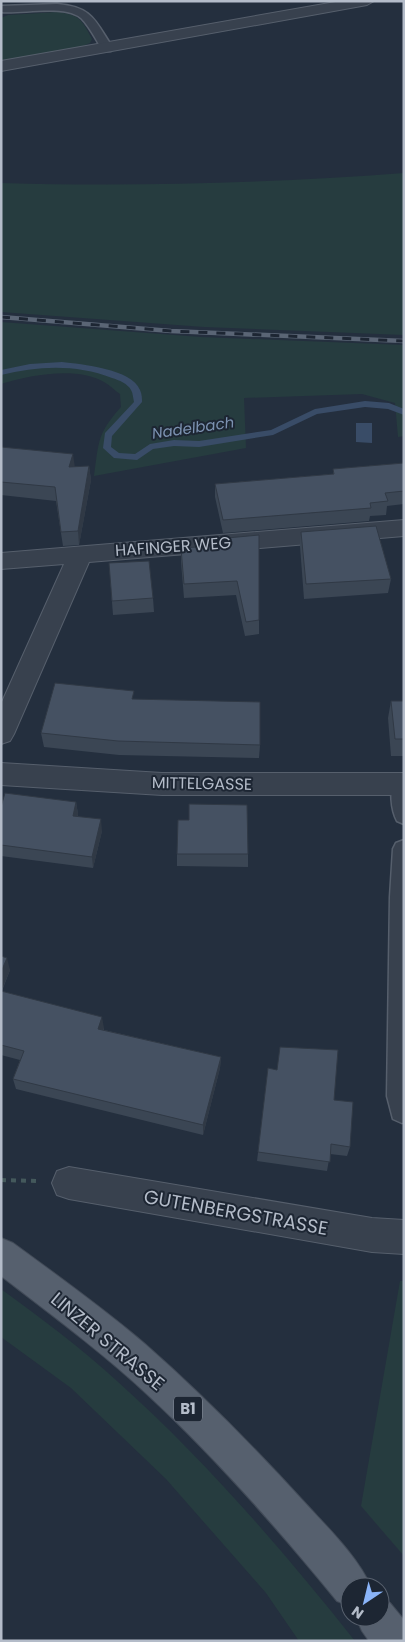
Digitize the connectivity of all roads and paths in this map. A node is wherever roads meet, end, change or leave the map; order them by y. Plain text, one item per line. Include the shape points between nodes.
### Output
1 (367, 1) edge
2 (2, 10) edge
3 (107, 48) junction
4 (1, 66) edge
5 (404, 528) edge
6 (81, 553) junction
7 (1, 560) edge
8 (1, 734) edge
9 (1, 774) edge
10 (403, 784) edge
11 (404, 815) edge
12 (404, 849) edge
13 (402, 1111) dead end
14 (69, 1183) dead end
15 (404, 1237) edge
16 (1, 1256) edge
17 (343, 1577) edge
18 (384, 1627) edge
19 (396, 1641) edge

1 - 3 street
2 - 3 lane via 56,8 84,14
3 - 4 street
5 - 6 street, HAFINGER WEG
6 - 7 street, HAFINGER WEG
6 - 8 street
9 - 10 street, MITTELGASSE via 162,784
10 - 11 lane
12 - 13 lane via 399,1086
14 - 15 street, GUTENBERGSTRASSE via 372,1235
16 - 17 main road, LINZER STRASSE / B1 via 132,1357 272,1494
18 - 19 main road

